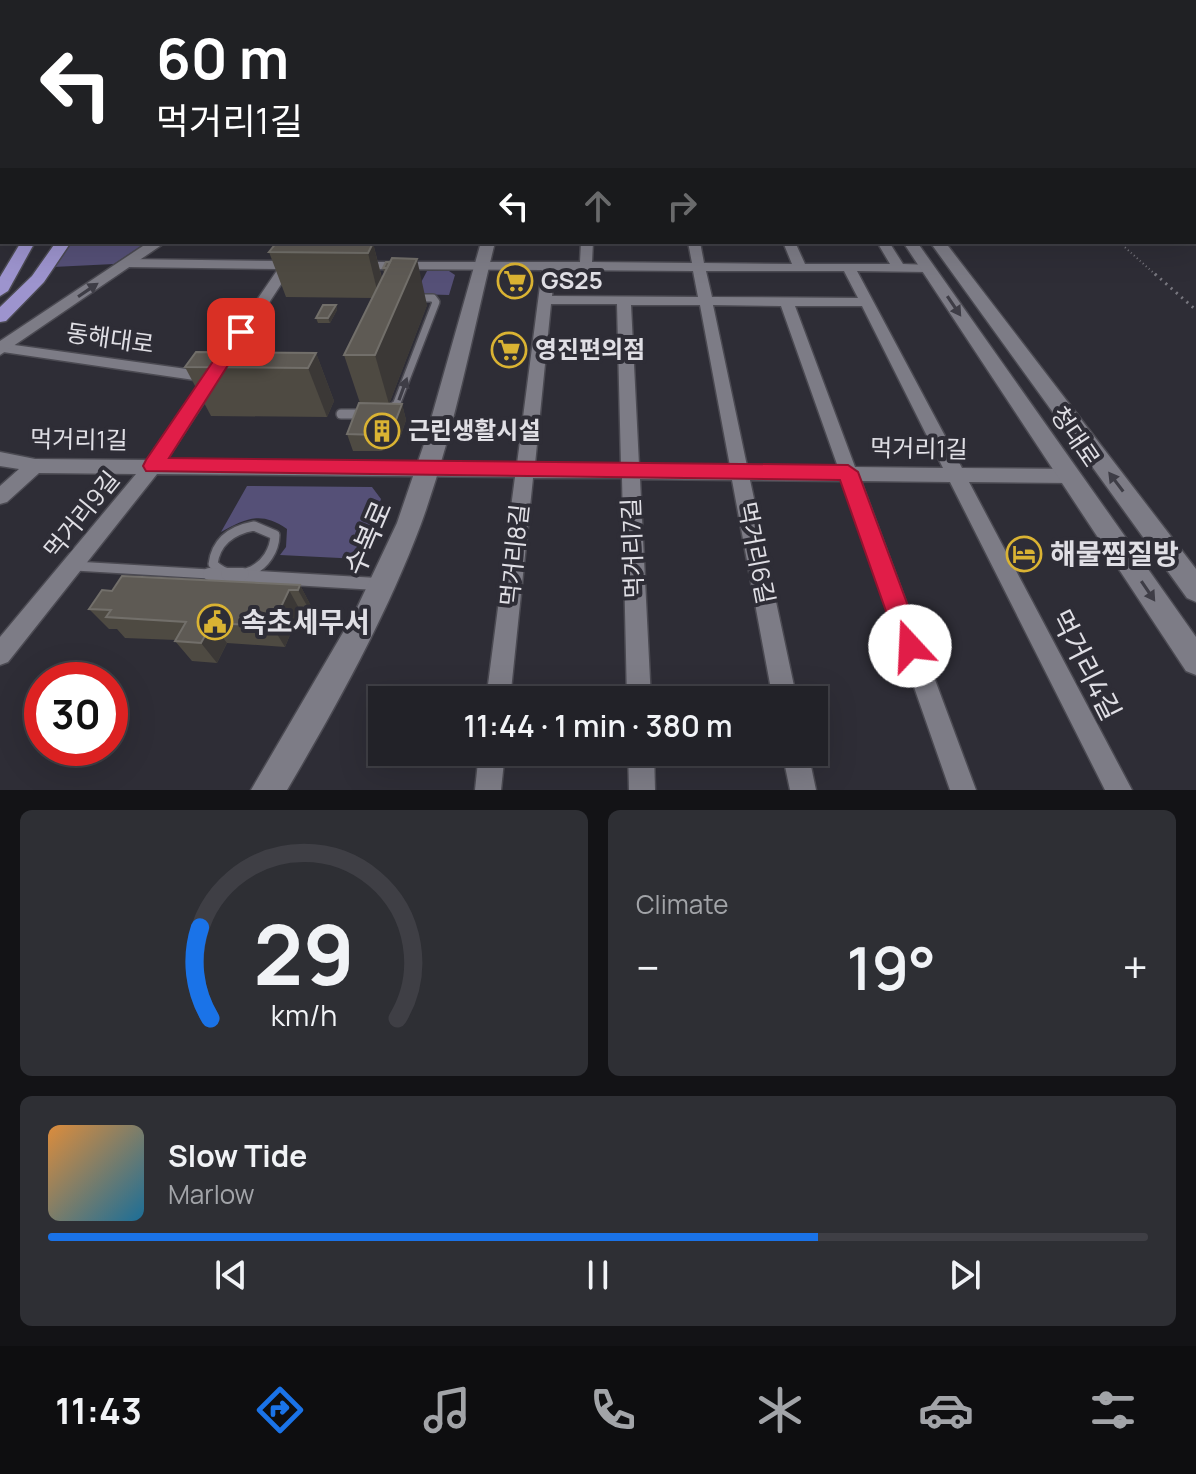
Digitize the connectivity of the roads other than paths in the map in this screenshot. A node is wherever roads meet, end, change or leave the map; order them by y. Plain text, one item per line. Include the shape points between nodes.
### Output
1 (27, 244) edge
2 (46, 244) edge
3 (63, 244) edge
4 (156, 244) edge
5 (301, 244) edge
6 (487, 244) edge
7 (587, 244) edge
8 (694, 244) edge
9 (790, 244) edge
10 (884, 244) edge
11 (911, 244) edge
12 (938, 244) edge
13 (127, 263) junction
14 (286, 265) junction
15 (316, 265) edge
16 (346, 265) edge
17 (481, 266) junction
18 (549, 266) junction
19 (586, 266) junction
20 (698, 266) junction
21 (800, 267) junction
22 (849, 268) junction
23 (899, 268) junction
24 (928, 268) junction
25 (2, 286) edge
26 (404, 298) edge
27 (546, 300) junction
28 (624, 300) junction
29 (705, 301) junction
30 (787, 302) junction
31 (867, 302) junction
32 (0, 317) edge
33 (2, 348) edge
34 (211, 377) junction
35 (341, 414) dead end
36 (371, 414) edge
37 (385, 414) edge
38 (0, 459) edge
39 (35, 466) junction
40 (153, 466) junction
41 (427, 469) junction
42 (525, 469) junction
43 (630, 470) junction
44 (740, 471) junction
45 (848, 472) junction
46 (955, 473) junction
47 (1070, 476) junction
48 (0, 497) edge
49 (72, 566) junction
50 (233, 575) junction
51 (382, 584) junction
52 (1196, 590) edge
53 (0, 654) edge
54 (1196, 661) edge
55 (500, 686) edge
56 (638, 686) edge
57 (782, 686) edge
58 (491, 766) edge
59 (641, 766) edge
60 (798, 766) edge
61 (268, 790) edge
62 (488, 790) edge
63 (642, 790) edge
64 (803, 790) edge
65 (963, 790) edge
66 (1119, 790) edge

1 - 25 main road
2 - 32 main road
3 - 32 main road via 38,279
4 - 13 street
5 - 14 street, 먹거리9길
6 - 17 street, 수복로
7 - 19 street
8 - 20 street, 먹거리6길
9 - 21 street
10 - 23 street
11 - 24 street, 청대로
52 -> 12 street, 청대로
13 - 14 street
33 -> 13 street
14 - 15 street
14 - 34 street, 먹거리9길
16 - 17 street
17 - 18 street
17 - 41 street, 수복로
18 - 19 street
18 - 27 street, 먹거리8길
19 - 20 street
20 - 21 street
20 - 29 street, 먹거리6길
21 - 22 street
22 - 23 street
22 - 31 street, 먹거리4길
23 - 24 street
24 -> 47 street, 청대로
37 -> 26 lane via 396,408 436,301
27 - 28 street
27 - 42 street, 먹거리8길
28 - 29 street
28 - 43 street, 먹거리7길
29 - 30 street
29 - 44 street, 먹거리6길
30 - 31 street
30 - 45 street
31 - 46 street, 먹거리4길
33 - 34 street, 동해대로
34 - 40 street, 먹거리9길
35 - 36 lane
38 - 39 street, 먹거리1길
39 - 40 street, 먹거리1길
39 - 48 street
40 - 41 street, 먹거리1길
40 - 49 street, 먹거리9길
41 - 42 street, 먹거리1길
41 - 51 street, 수복로
42 - 43 street, 먹거리1길
42 - 55 street, 먹거리8길
43 - 44 street, 먹거리1길
43 - 56 street, 먹거리7길
44 - 45 street, 먹거리1길
44 - 57 street, 먹거리6길
45 - 46 street, 먹거리1길
45 - 65 street
46 - 47 street, 먹거리1길
46 - 66 street, 먹거리4길
47 -> 54 street, 청대로
49 - 50 lane
49 - 53 street, 먹거리9길
50 - 50 lane via 253,570 270,557 276,542 270,530 244,528 217,547 213,564
50 - 51 lane
51 - 61 street, 수복로 via 323,700
58 - 62 street
59 - 63 street
60 - 64 street

